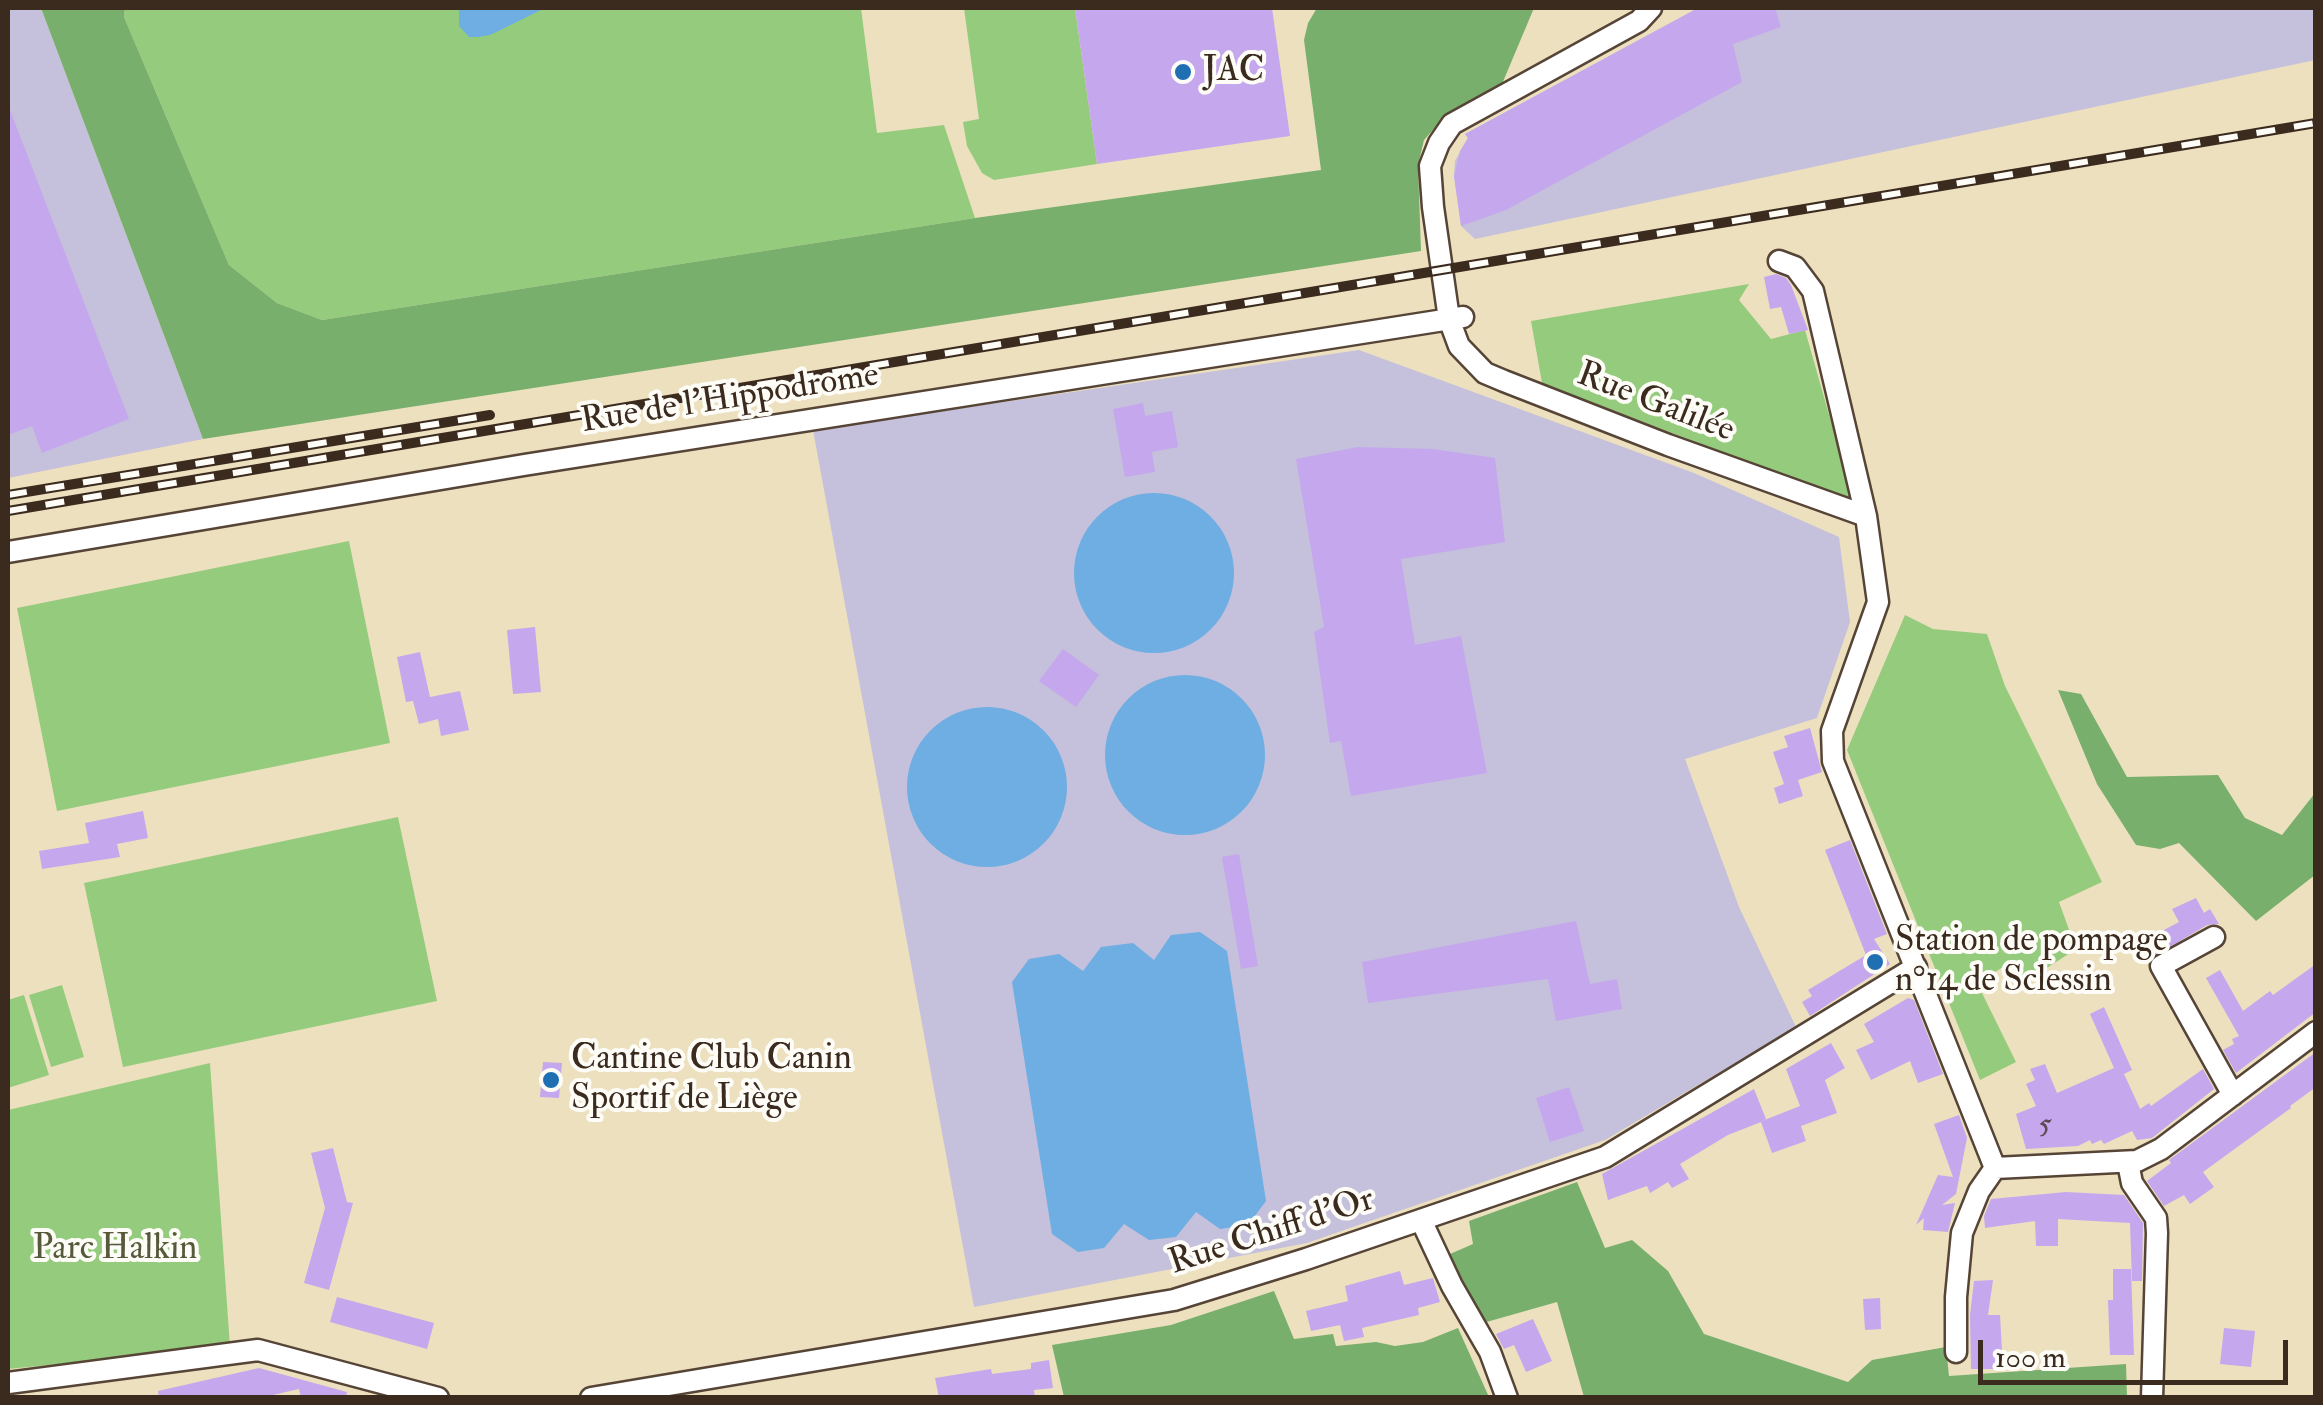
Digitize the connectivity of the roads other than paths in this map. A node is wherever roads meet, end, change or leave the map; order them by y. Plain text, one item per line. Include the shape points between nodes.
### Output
1 (1651, 8) edge
2 (1779, 261) dead end
3 (1456, 318) junction
4 (1866, 516) junction
5 (8, 552) edge
6 (2214, 937) dead end
7 (1916, 967) junction
8 (2316, 1032) edge
9 (2233, 1096) junction
10 (2128, 1163) junction
11 (1995, 1168) junction
12 (1421, 1220) junction
13 (1956, 1352) dead end
14 (8, 1383) edge
15 (438, 1398) edge
16 (591, 1398) edge
17 (1506, 1398) edge
18 (2152, 1398) edge

1 - 3 street via 1639,22 1452,124 1439,143 1431,180
2 - 4 street via 1795,267 1813,291
3 - 4 street, Rue Galilée via 1459,346 1485,373
3 - 5 street, Rue de l'Hippodrome
4 - 7 street via 1878,602 1832,731 1833,760
6 - 9 street via 2160,966
7 - 11 street
7 - 12 street, Rue Chiff d'Or via 1605,1157
8 - 9 street
9 - 10 street via 2161,1149
10 - 11 street
10 - 18 street via 2132,1183 2156,1218
11 - 13 street via 1962,1234
12 - 16 street, Rue Chiff d'Or via 1174,1300
12 - 17 street via 1490,1352
14 - 15 street via 258,1350

